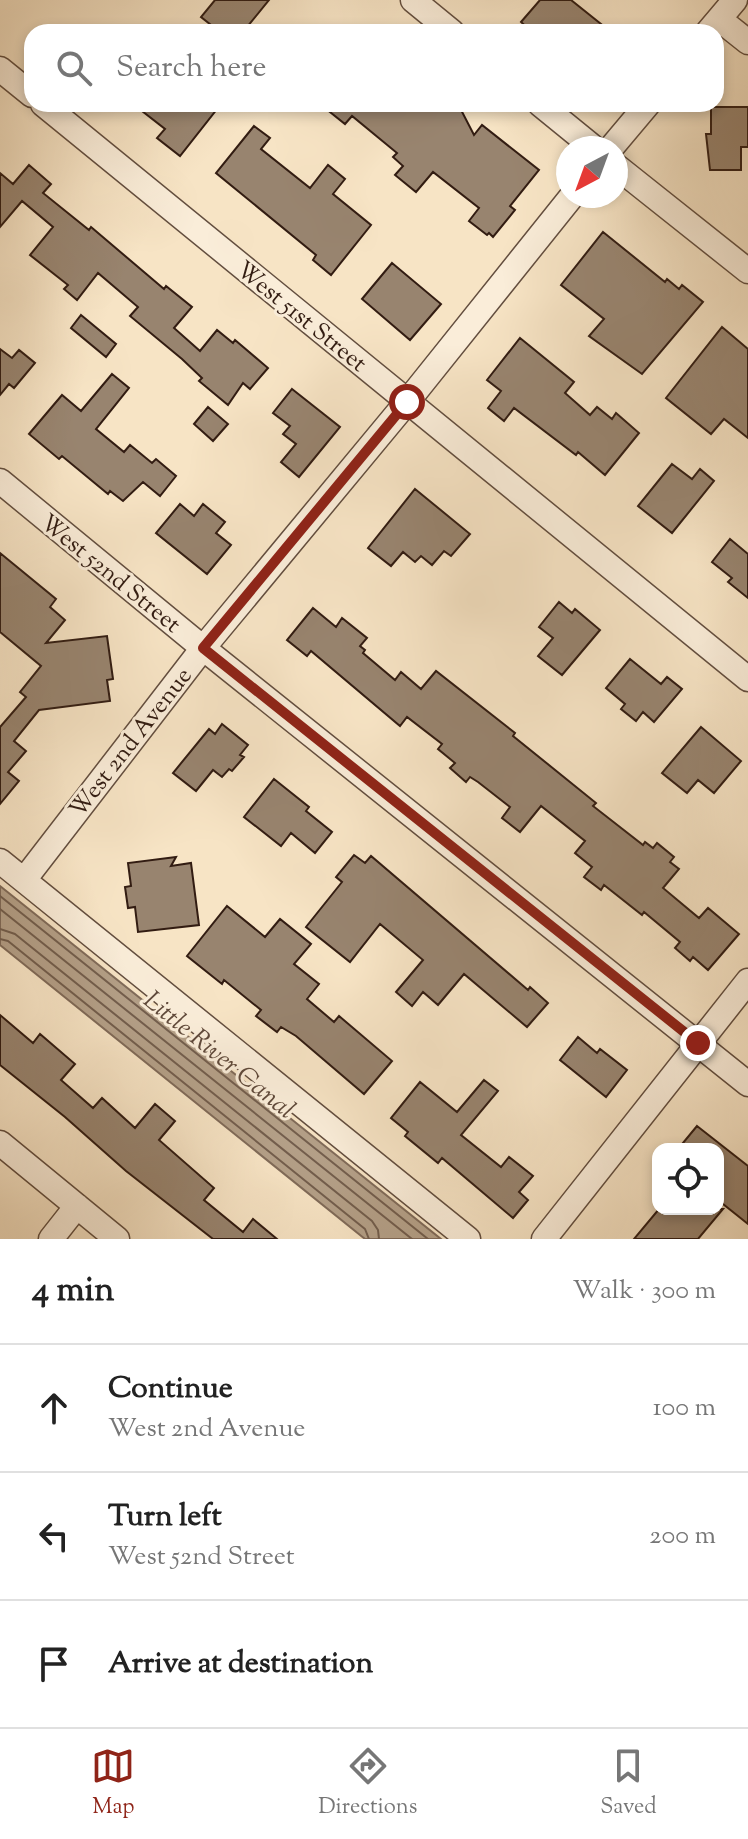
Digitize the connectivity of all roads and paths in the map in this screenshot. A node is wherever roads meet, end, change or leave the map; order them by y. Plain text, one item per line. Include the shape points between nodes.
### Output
1 (413, 0) edge
2 (723, 11) edge
3 (442, 24) edge
4 (748, 42) edge
5 (0, 69) edge
6 (24, 88) edge
7 (53, 112) edge
8 (550, 112) edge
9 (641, 112) edge
10 (579, 136) edge
11 (621, 136) edge
12 (628, 176) edge
13 (562, 208) edge
14 (748, 271) edge
15 (407, 402) junction
16 (0, 481) edge
17 (203, 648) junction
18 (748, 679) edge
19 (0, 861) edge
20 (24, 880) junction
21 (748, 981) edge
22 (698, 1043) junction
23 (748, 1084) edge
24 (0, 1143) edge
25 (77, 1206) junction
26 (51, 1239) edge
27 (117, 1239) edge
28 (468, 1239) edge
29 (544, 1239) edge

1 - 3 street
2 - 4 street
5 - 6 street
7 - 15 street, West 51st Street
8 - 10 street
9 - 11 street
12 - 14 street
13 - 15 street, West 2nd Avenue
15 - 17 street, West 2nd Avenue
15 - 18 street, West 51st Street
16 - 17 street, West 52nd Street
17 - 20 street, West 2nd Avenue
17 - 22 street, West 52nd Street
19 - 20 street
20 - 28 street
21 - 22 street
22 - 23 street, West 52nd Street
22 - 29 street
24 - 25 street
25 - 26 street
25 - 27 street

